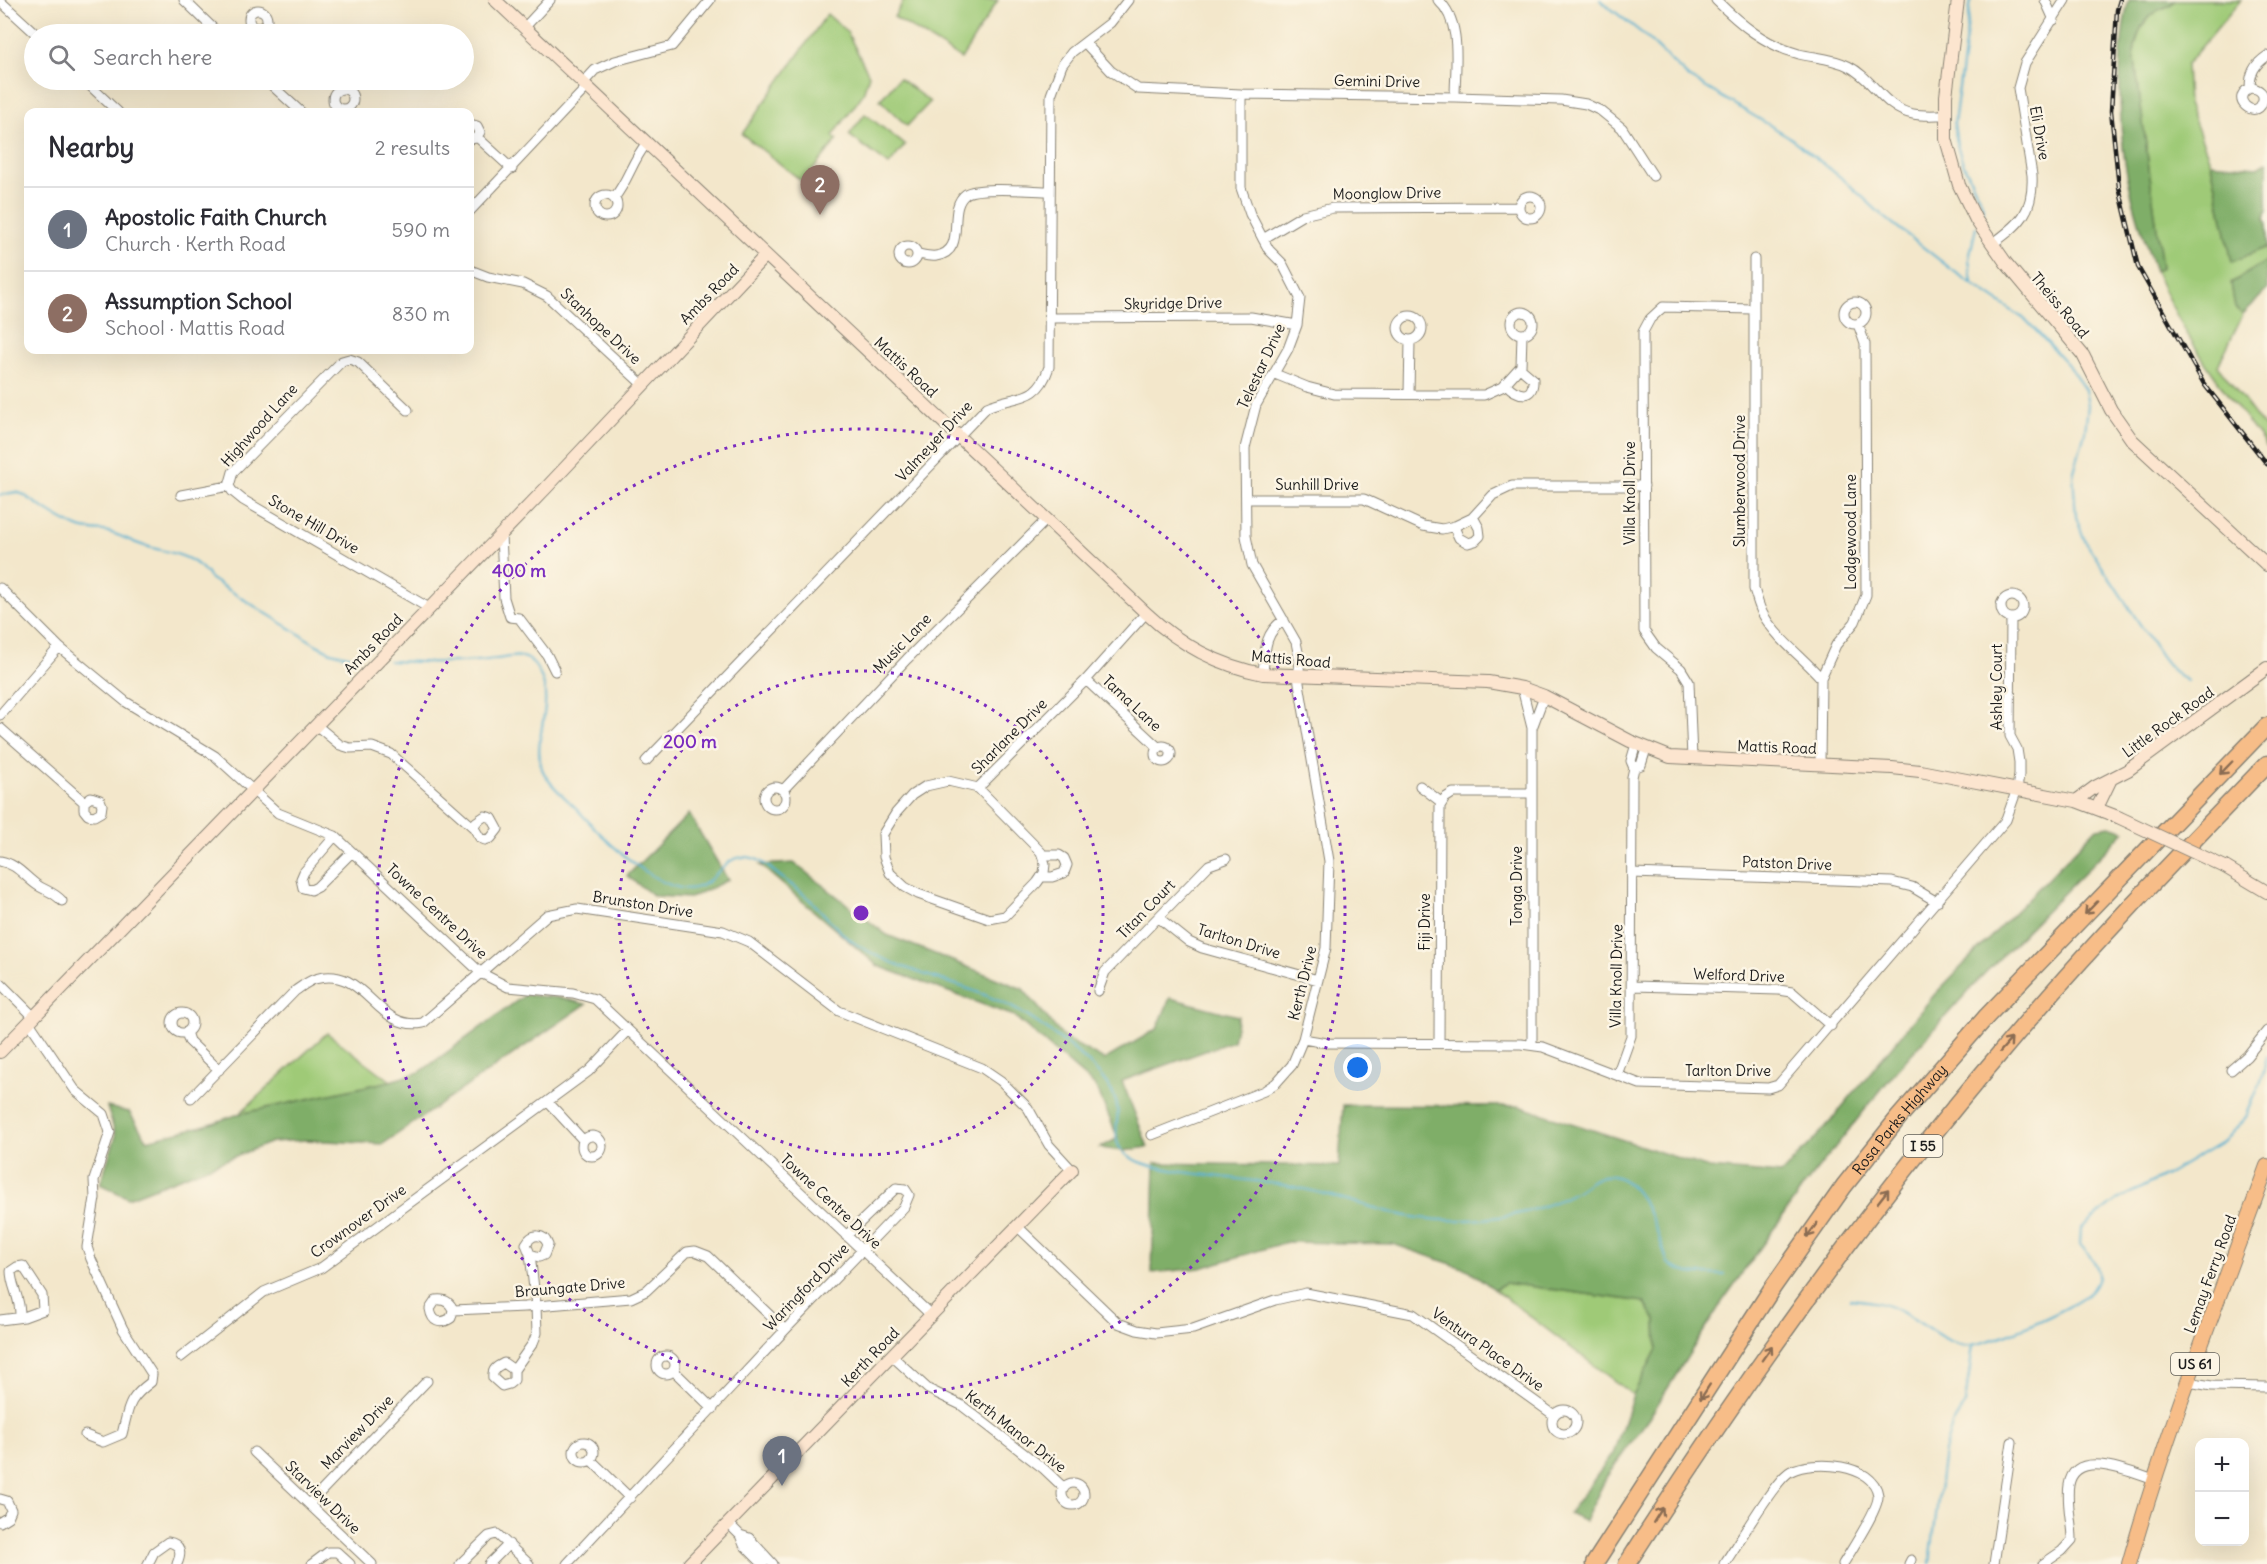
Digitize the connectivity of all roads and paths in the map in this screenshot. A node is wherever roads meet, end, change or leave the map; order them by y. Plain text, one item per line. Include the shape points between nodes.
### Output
1 (184, 0) edge
2 (495, 0) edge
3 (550, 0) edge
4 (710, 0) edge
5 (1128, 0) edge
6 (1438, 0) edge
7 (1716, 0) edge
8 (2045, 0) edge
9 (2065, 0) edge
10 (0, 1) edge
11 (1955, 3) edge
12 (2054, 20) junction
13 (25, 24) edge
14 (209, 24) edge
15 (524, 28) junction
16 (1085, 43) junction
17 (2267, 56) edge
18 (585, 85) junction
19 (2250, 88) dead end
20 (95, 90) edge
21 (277, 90) edge
22 (1241, 94) junction
23 (1455, 97) junction
24 (114, 108) edge
25 (297, 108) edge
26 (1945, 115) junction
27 (474, 126) edge
28 (474, 137) edge
29 (474, 139) edge
30 (646, 144) junction
31 (512, 169) junction
32 (1653, 176) dead end
33 (1050, 191) junction
34 (614, 198) dead end
35 (474, 207) edge
36 (1518, 207) dead end
37 (1263, 239) junction
38 (1992, 244) junction
39 (918, 254) dead end
40 (765, 256) junction
41 (1754, 259) dead end
42 (474, 272) edge
43 (1753, 309) junction
44 (1050, 318) junction
45 (1858, 324) dead end
46 (1297, 325) junction
47 (1522, 335) dead end
48 (1410, 341) dead end
49 (344, 354) edge
50 (352, 354) edge
51 (348, 360) junction
52 (1520, 368) junction
53 (1275, 374) junction
54 (1506, 384) junction
55 (643, 385) junction
56 (1409, 394) junction
57 (408, 410) dead end
58 (959, 438) junction
59 (229, 486) junction
60 (1644, 486) junction
61 (181, 495) dead end
62 (1246, 499) junction
63 (1473, 517) junction
64 (1046, 520) junction
65 (1454, 526) junction
66 (501, 535) junction
67 (2267, 565) edge
68 (0, 588) edge
69 (429, 608) junction
70 (1146, 613) junction
71 (2012, 618) dead end
72 (1284, 620) junction
73 (59, 647) junction
74 (2267, 668) edge
75 (555, 671) dead end
76 (1263, 674) junction
77 (1298, 677) junction
78 (1821, 678) junction
79 (1086, 680) junction
80 (1522, 688) junction
81 (1544, 696) junction
82 (0, 715) edge
83 (315, 725) junction
84 (2267, 726) edge
85 (0, 728) edge
86 (1532, 728) junction
87 (1641, 746) junction
88 (1158, 748) dead end
89 (1692, 759) junction
90 (646, 761) dead end
91 (1820, 764) junction
92 (2267, 764) edge
93 (2111, 778) junction
94 (1420, 786) dead end
95 (978, 788) junction
96 (2016, 789) junction
97 (253, 790) junction
98 (783, 790) dead end
99 (1531, 793) junction
100 (2076, 801) junction
101 (84, 802) dead end
102 (1441, 802) junction
103 (2097, 808) junction
104 (474, 828) dead end
105 (335, 836) junction
106 (352, 852) junction
107 (1042, 855) junction
108 (1226, 859) dead end
109 (0, 861) edge
110 (1632, 873) junction
111 (1041, 877) junction
112 (2267, 892) edge
113 (62, 901) dead end
114 (1937, 902) junction
115 (1159, 918) junction
116 (481, 973) junction
117 (1318, 980) junction
118 (0, 983) edge
119 (1633, 986) junction
120 (1098, 991) dead end
121 (31, 1019) junction
122 (1831, 1026) junction
123 (628, 1030) junction
124 (2267, 1031) edge
125 (186, 1032) dead end
126 (1303, 1039) junction
127 (1439, 1042) junction
128 (1532, 1045) junction
129 (0, 1052) edge
130 (219, 1070) junction
131 (2231, 1070) dead end
132 (1617, 1075) junction
133 (191, 1098) dead end
134 (548, 1102) junction
135 (1152, 1135) dead end
136 (583, 1140) dead end
137 (2267, 1166) edge
138 (1072, 1170) joint
139 (1017, 1227) junction
140 (846, 1236) junction
141 (861, 1251) junction
142 (530, 1254) dead end
143 (536, 1306) junction
144 (453, 1310) dead end
145 (931, 1315) junction
146 (20, 1317) junction
147 (0, 1320) edge
148 (785, 1330) junction
149 (892, 1356) junction
150 (181, 1357) dead end
151 (514, 1370) dead end
152 (674, 1371) dead end
153 (427, 1381) dead end
154 (2188, 1382) junction
155 (2267, 1388) edge
156 (713, 1409) junction
157 (1554, 1415) dead end
158 (85, 1435) dead end
159 (2012, 1442) dead end
160 (254, 1452) dead end
161 (591, 1460) dead end
162 (2154, 1480) junction
163 (1064, 1488) dead end
164 (630, 1498) junction
165 (0, 1499) edge
166 (309, 1503) junction
167 (0, 1522) edge
168 (729, 1524) junction
169 (509, 1544) junction
170 (758, 1552) junction
171 (148, 1564) edge
172 (177, 1564) edge
173 (312, 1564) edge
174 (350, 1564) edge
175 (372, 1564) edge
176 (460, 1564) edge
177 (489, 1564) edge
178 (529, 1564) edge
179 (567, 1564) edge
180 (689, 1564) edge
181 (764, 1564) edge
182 (773, 1564) edge
183 (1594, 1564) edge
184 (1627, 1564) edge
185 (1724, 1564) edge
186 (1842, 1564) edge
187 (1994, 1564) edge
188 (2043, 1564) edge
189 (2129, 1564) edge

1 - 14 street
2 - 15 street, Mattis Road
3 - 15 street
4 - 18 street via 672,46 615,61 595,70
5 - 16 street, Valmeyer Drive via 1110,23
6 - 23 street via 1451,17 1455,32
7 - 26 street via 1742,26 1767,42 1850,66 1899,109 1920,115
8 - 12 street
9 - 12 street, Eli Drive
10 - 13 street
11 - 26 street, Theiss Road
12 - 38 street, Eli Drive via 2025,63 2018,88 2032,175 2030,202 2021,222
15 - 18 street, Mattis Road
16 - 22 street, Gemini Drive via 1111,71 1138,89
16 - 33 street, Valmeyer Drive via 1062,65 1051,95
17 - 19 street via 2250,74
18 - 30 street, Mattis Road
18 - 31 street
20 - 24 street
21 - 25 street
22 - 23 street, Gemini Drive
22 - 37 street, Telestar Drive via 1241,188
23 - 32 street, Gemini Drive via 1586,104 1622,128
26 - 38 street, Theiss Road via 1953,170
27 - 28 street via 480,132
29 - 31 street
30 - 34 street
30 - 40 street, Mattis Road
31 - 35 street
33 - 39 street via 979,190 966,194 958,204 955,241 946,252 936,256
33 - 44 street, Valmeyer Drive
36 - 37 street, Moonglow Drive via 1333,208 1303,215
37 - 46 street, Telestar Drive via 1282,263 1300,298
38 - 67 street, Theiss Road via 2083,354 2111,410 2132,440
40 - 55 street, Ambs Road
40 - 58 street, Mattis Road
41 - 43 street, Slumberwood Drive
42 - 55 street, Stanhope Drive via 523,284 547,296
43 - 60 street, Villa Knoll Drive via 1663,307 1650,319 1644,332
43 - 78 street, Slumberwood Drive via 1754,589 1762,614
44 - 46 street, Skyridge Drive via 1251,317
44 - 58 street, Valmeyer Drive via 1049,367 1044,383 1032,393 987,407
45 - 78 street, Lodgewood Lane via 1865,344 1866,596
46 - 53 street, Telestar Drive
47 - 52 street
48 - 56 street
49 - 51 street
50 - 51 street
51 - 57 street
51 - 59 street, Highwood Lane via 233,472
52 - 54 street
52 - 54 street via 1533,379 1529,393 1512,391
53 - 56 street via 1334,394
53 - 62 street, Telestar Drive via 1256,405 1245,448
54 - 56 street via 1484,395
55 - 66 street, Ambs Road
58 - 64 street, Mattis Road
58 - 90 street, Valmeyer Drive
59 - 61 street
59 - 69 street, Stone Hill Drive via 243,500
60 - 63 street, Sunhill Drive via 1512,486 1493,495
60 - 89 street, Villa Knoll Drive via 1644,631 1689,682
62 - 65 street, Sunhill Drive via 1364,499 1423,526
62 - 72 street, Telestar Drive via 1246,536 1252,565
63 - 65 street, Sunhill Drive
63 - 65 street via 1480,536 1475,542 1459,538
64 - 70 street, Mattis Road
64 - 98 street, Music Lane
66 - 69 street, Ambs Road
66 - 75 street via 504,598 510,617 519,618
68 - 73 street, Towne Centre Drive
69 - 83 street, Ambs Road
70 - 76 street, Mattis Road via 1189,647 1231,666
70 - 79 street, Sharlane Drive
71 - 96 street, Ashley Court via 2010,736 2019,762
72 - 76 street via 1273,627 1265,648
72 - 77 street, Telestar Drive via 1296,642
73 - 82 street
73 - 97 street, Towne Centre Drive via 126,702 215,756
74 - 93 street, Little Rock Road via 2128,770
76 - 77 street, Mattis Road
77 - 80 street, Mattis Road via 1488,682
77 - 117 street, Kerth Drive via 1329,861 1328,939
78 - 91 street, Lodgewood Lane
79 - 88 street, Tama Lane
79 - 95 street, Sharlane Drive
80 - 81 street, Mattis Road
80 - 86 street, Tonga Drive
81 - 86 street, Tonga Drive
81 - 87 street, Mattis Road
83 - 97 street, Ambs Road
83 - 104 street via 340,745 372,747 390,754
84 -> 183 highway, Rosa Parks Highway / I 55 via 1988,1016 1899,1117 1844,1186 1773,1287
85 - 101 street
86 - 99 street, Tonga Drive
87 - 89 street, Mattis Road via 1661,755
87 - 110 street, Villa Knoll Drive via 1641,765 1634,768 1632,777
89 - 91 street, Mattis Road
91 - 96 street, Mattis Road via 1920,771
184 -> 92 highway, I 55 via 1769,1350 1909,1164 2058,986
93 - 100 street, Little Rock Road
93 - 103 street
94 - 102 street
95 - 107 street
95 - 111 street, Sharlane Drive via 948,781 926,786 912,795 883,834 884,857 890,873 905,887 989,919 1005,916
96 - 100 street, Mattis Road
96 - 114 street, Tarlton Drive via 2006,820
97 - 105 street, Towne Centre Drive via 278,813
97 - 121 street, Ambs Road
99 - 102 street via 1453,793
99 - 128 street, Tonga Drive
100 - 103 street, Mattis Road
102 - 127 street, Fiji Drive
103 - 112 street, Mattis Road, bridge via 2224,867
105 - 106 street, Towne Centre Drive
105 - 106 street via 304,872 300,879 303,888 317,887
106 - 116 street, Towne Centre Drive
107 - 111 street via 1045,864
107 - 111 street via 1059,855 1067,864 1064,873
108 - 115 street, Titan Court via 1209,865
109 - 113 street via 15,866
110 - 114 street, Patston Drive via 1892,882 1912,887
110 - 119 street, Villa Knoll Drive
114 - 122 street, Tarlton Drive
115 - 117 street, Tarlton Drive via 1202,948
115 - 120 street, Titan Court via 1105,972
116 - 123 street, Towne Centre Drive via 508,987 595,999
116 - 130 street, Brunston Drive via 423,1023 413,1025 403,1024 383,1012 350,981 335,976 314,979 295,991
116 - 138 street, Brunston Drive via 547,915 562,911 577,909 723,931 760,949 839,1011 991,1074 1028,1108 1049,1145
117 - 126 street, Kerth Drive
118 - 121 street
119 - 122 street, Welford Drive via 1792,992
119 - 132 street, Villa Knoll Drive via 1631,1036
121 - 129 street, Ambs Road
121 - 158 street via 75,1090 104,1114 110,1132 94,1180 87,1246 123,1329 152,1374 151,1382 135,1394 129,1405 122,1434 103,1442
122 - 132 street, Tarlton Drive via 1785,1080 1773,1088 1650,1085
123 - 134 street, Crownover Drive via 589,1071
123 - 140 street, Towne Centre Drive
124 - 131 street
125 - 130 street via 189,1041
126 - 127 street, Tarlton Drive via 1327,1043
126 - 135 street, Kerth Drive via 1292,1065 1276,1083
127 - 128 street, Tarlton Drive
128 - 132 street, Tarlton Drive
130 - 133 street, Brunston Drive
134 - 136 street
134 - 150 street, Crownover Drive via 321,1268 264,1292
137 - 154 main road, Lemay Ferry Road / US 61
138 - 139 street, Kerth Road
139 - 145 street, Kerth Road
139 - 157 street, Ventura Place Drive via 1119,1323 1128,1327 1156,1333 1193,1329 1306,1293 1413,1314
140 - 141 street, Towne Centre Drive
140 - 141 street, Waringford Drive via 896,1188 905,1190 909,1195 904,1206
141 - 145 street, Towne Centre Drive
141 - 148 street, Waringford Drive
142 - 143 street
143 - 144 street, Braungate Drive
143 - 148 street, Braungate Drive via 631,1298 646,1291 687,1252 694,1251 708,1256
143 - 151 street via 537,1333
145 - 149 street, Kerth Road
146 - 146 street via 42,1310 44,1300 23,1266 11,1271
146 - 147 street
148 - 156 street, Waringford Drive
149 - 163 street, Kerth Manor Drive via 928,1389 961,1405
149 - 168 street, Kerth Road
152 - 156 street
153 - 166 street, Marview Drive
154 - 155 street
154 - 162 main road, Lemay Ferry Road / US 61
156 - 164 street, Waringford Drive
159 - 187 street
160 - 166 street, Starview Drive
161 - 164 street
162 - 188 street via 2104,1464 2077,1471 2069,1482 2072,1540
162 - 189 main road, Lemay Ferry Road / US 61
164 - 179 street, Waringford Drive
165 - 167 street via 7,1501 11,1510
166 - 175 street, Starview Drive
168 - 170 street via 749,1538
168 - 180 street, Kerth Road
169 - 176 street via 500,1535 489,1536
169 - 177 street
169 - 178 street
170 - 181 street
170 - 182 street
171 - 172 street via 154,1552 168,1542 179,1548
173 - 174 street via 328,1552 337,1552
185 - 186 street via 1777,1485 1789,1472 1805,1466 1840,1466 1855,1471 1869,1480 1878,1496 1876,1507

